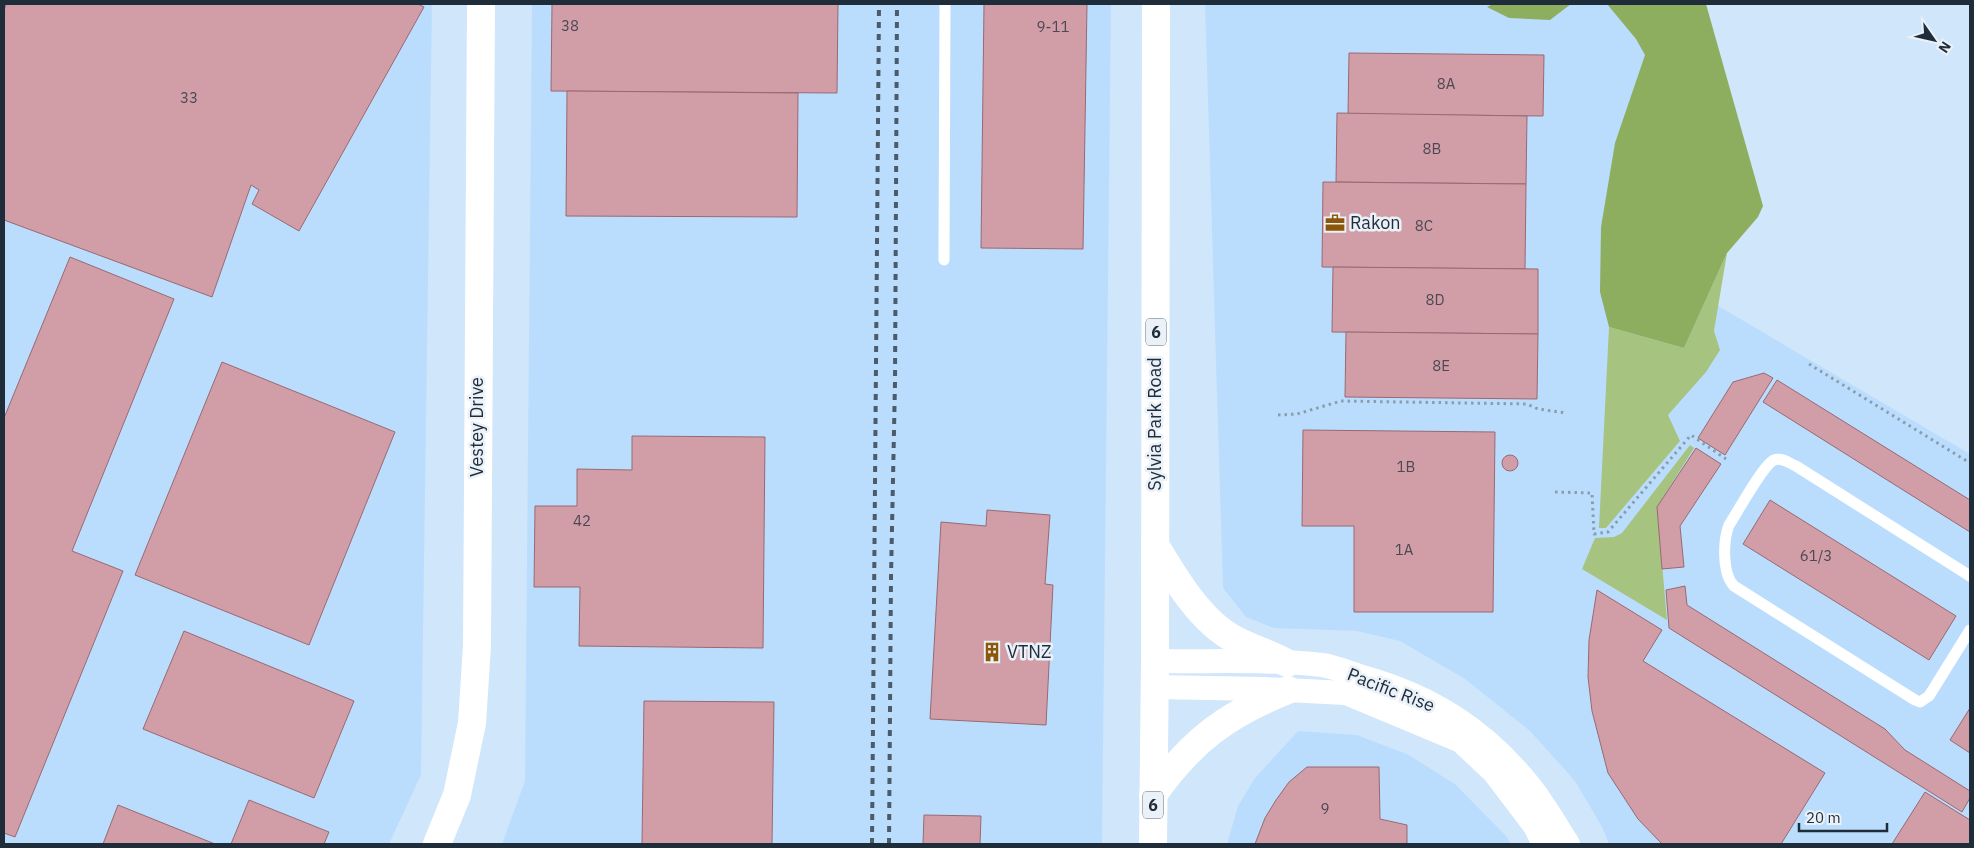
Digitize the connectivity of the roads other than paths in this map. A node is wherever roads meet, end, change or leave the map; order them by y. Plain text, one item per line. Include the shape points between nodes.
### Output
1 (481, 4) edge
2 (945, 4) edge
3 (1156, 4) edge
4 (944, 260) dead end
5 (1155, 546) junction
6 (1970, 576) edge
7 (1970, 630) edge
8 (1155, 661) junction
9 (1287, 663) junction
10 (1154, 687) junction
11 (1288, 690) junction
12 (1153, 795) junction
13 (437, 844) edge
14 (1153, 844) edge
15 (1544, 844) edge
16 (1568, 844) edge

1 - 13 main road, Vestey Drive via 477,646 472,723 457,795
2 - 4 lane
3 - 5 main road, Sylvia Park Road / 6
5 - 8 main road, Sylvia Park Road / 6
5 - 9 main road via 1179,584 1206,617 1233,639
6 - 7 lane via 1796,466 1780,460 1770,463 1763,471 1725,534 1726,572 1734,586 1920,702 1929,696
8 - 9 street, Pacific Rise
8 - 10 main road, Sylvia Park Road / 6
9 - 16 street, Pacific Rise via 1324,665 1384,683 1467,724 1529,785
10 - 11 street, Pacific Rise
10 - 12 main road, Sylvia Park Road / 6
11 - 12 main road via 1256,703 1201,738
11 - 15 street, Pacific Rise via 1346,693 1461,741 1494,772 1535,826
12 - 14 main road, Sylvia Park Road / 6

